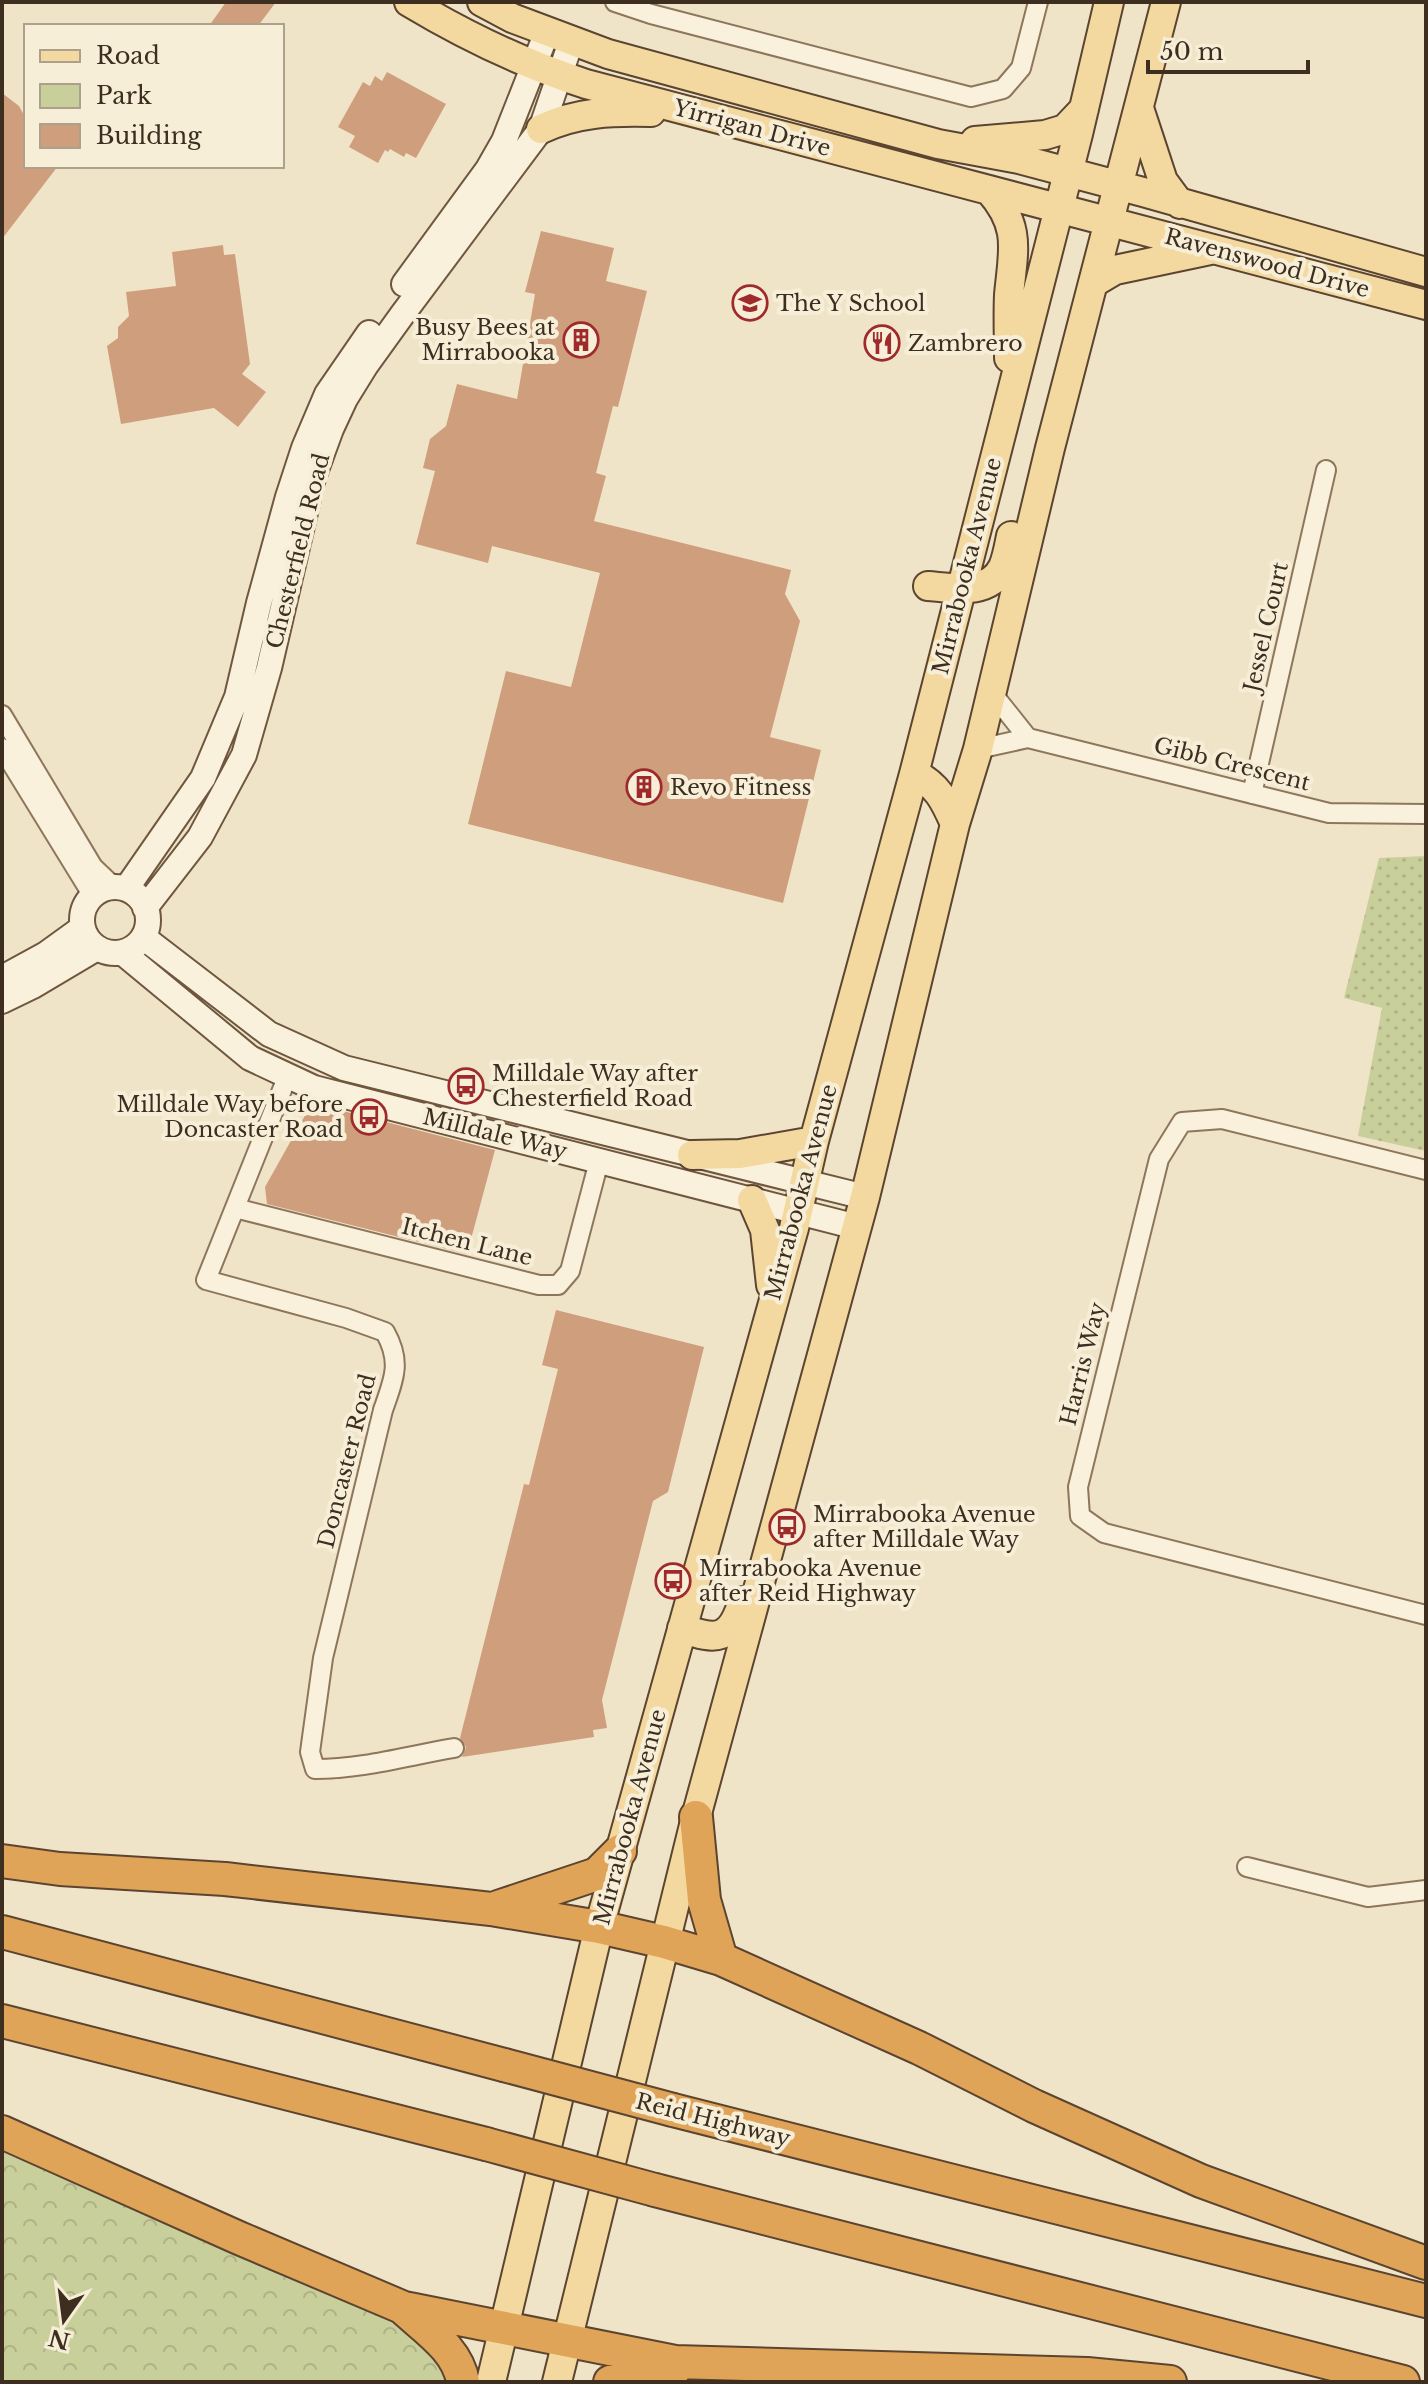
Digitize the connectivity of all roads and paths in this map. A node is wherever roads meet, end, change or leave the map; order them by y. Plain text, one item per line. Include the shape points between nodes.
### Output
1 (409, 2) edge
2 (482, 2) edge
3 (615, 2) edge
4 (1038, 2) edge
5 (1109, 2) edge
6 (1166, 2) edge
7 (559, 37) junction
8 (547, 70) junction
9 (1139, 108) junction
10 (1084, 109) junction
11 (692, 112) junction
12 (541, 129) junction
13 (938, 144) junction
14 (1068, 172) junction
15 (1117, 185) junction
16 (989, 190) junction
17 (1180, 204) junction
18 (1058, 209) junction
19 (1108, 221) junction
20 (1215, 249) junction
21 (1426, 272) edge
22 (1093, 283) junction
23 (1426, 305) edge
24 (1010, 399) junction
25 (1050, 448) junction
26 (1326, 470) dead end
27 (928, 586) dead end
28 (961, 589) junction
29 (992, 693) junction
30 (2, 715) edge
31 (1028, 738) junction
32 (2, 748) edge
33 (978, 749) junction
34 (914, 774) junction
35 (1252, 794) junction
36 (1426, 814) edge
37 (955, 824) junction
38 (111, 891) junction
39 (145, 908) junction
40 (82, 928) junction
41 (143, 937) junction
42 (97, 948) junction
43 (123, 953) junction
44 (2, 978) edge
45 (2, 1001) edge
46 (288, 1075) junction
47 (814, 1141) junction
48 (692, 1155) junction
49 (599, 1161) junction
50 (1426, 1170) edge
51 (803, 1182) junction
52 (865, 1197) junction
53 (752, 1200) junction
54 (235, 1208) junction
55 (798, 1212) junction
56 (857, 1227) junction
57 (771, 1310) junction
58 (782, 1500) junction
59 (1426, 1615) edge
60 (682, 1628) junction
61 (454, 1748) dead end
62 (696, 1817) junction
63 (620, 1851) junction
64 (2, 1861) edge
65 (1247, 1867) dead end
66 (1426, 1890) edge
67 (491, 1909) junction
68 (599, 1927) junction
69 (2, 1932) edge
70 (664, 1942) junction
71 (721, 1959) junction
72 (2, 2021) edge
73 (2, 2132) edge
74 (1426, 2263) edge
75 (1426, 2301) edge
76 (404, 2308) junction
77 (504, 2327) junction
78 (566, 2339) junction
79 (729, 2365) junction
80 (463, 2382) edge
81 (491, 2382) edge
82 (557, 2382) edge
83 (610, 2382) edge
84 (1170, 2382) edge
85 (1403, 2382) edge

1 - 8 main road, Yirrigan Drive
2 - 7 main road, Yirrigan Drive
3 - 4 street via 971,97 1003,89 1021,68
5 - 10 main road, Mirrabooka Avenue
6 - 9 main road
7 - 8 street, Chesterfield Road
7 - 13 main road, Yirrigan Drive
8 - 11 main road, Yirrigan Drive
8 - 12 street, Chesterfield Road
8 - 38 street, Chesterfield Road via 488,169 327,394 285,508 237,697 203,778
9 - 15 main road
9 - 17 main road via 1163,181
10 - 13 main road via 1065,129 1045,135
10 - 14 main road, Mirrabooka Avenue
11 - 12 main road via 592,113
11 - 16 main road, Yirrigan Drive
12 - 39 street, Chesterfield Road via 345,399 313,478 244,755 200,837
13 - 14 main road, Yirrigan Drive
14 - 15 main road, Yirrigan Drive
14 - 18 main road, Mirrabooka Avenue
15 - 17 main road, Ravenswood Drive
15 - 19 main road
16 - 18 main road, Yirrigan Drive
16 - 24 main road via 1008,216 1014,244
17 - 21 main road, Ravenswood Drive
18 - 19 main road, Yirrigan Drive
18 - 24 main road, Mirrabooka Avenue
19 - 20 main road, Ravenswood Drive
19 - 22 main road
20 - 22 main road via 1115,270
20 - 23 main road, Ravenswood Drive
22 - 25 main road
24 - 28 main road, Mirrabooka Avenue
25 - 28 main road via 1021,498 1002,570 974,589
25 - 29 main road
26 - 35 street, Jessel Court
27 - 28 main road
28 - 34 main road, Mirrabooka Avenue
29 - 31 street
29 - 33 main road
30 - 38 street
31 - 33 street, Gibb Crescent
31 - 35 street, Gibb Crescent
32 - 38 street
33 - 37 main road
34 - 37 main road via 939,791
34 - 47 main road, Mirrabooka Avenue
35 - 36 street, Gibb Crescent via 1329,813
37 - 52 main road
38 - 39 street via 138,897
38 - 40 street via 85,905
39 - 41 street
40 - 42 street
40 - 44 street
41 - 43 street
41 - 48 street, Milldale Way via 269,1034 344,1068
42 - 43 street
42 - 45 street
43 - 46 street, Milldale Way via 250,1058
46 - 49 street, Milldale Way via 314,1088
46 - 54 street, Doncaster Road
47 - 48 main road via 740,1154
47 - 51 main road, Mirrabooka Avenue
48 - 51 street, Milldale Way
49 - 53 street, Milldale Way
49 - 54 street, Itchen Lane via 570,1271 558,1285 539,1285
50 - 59 street, Harris Way via 1222,1119 1182,1122 1159,1159 1078,1487 1080,1516 1104,1533
51 - 52 street, Milldale Way
51 - 55 main road, Mirrabooka Avenue
52 - 56 main road
53 - 55 street, Milldale Way
53 - 57 main road via 766,1232
54 - 61 street, Doncaster Road via 206,1280 385,1332 394,1348 396,1374 323,1658 310,1752 315,1769 378,1764
55 - 56 street, Milldale Way
55 - 57 main road, Mirrabooka Avenue
56 - 58 main road
57 - 60 main road, Mirrabooka Avenue
58 - 60 main road via 731,1629 710,1637
58 - 62 main road
60 - 63 main road, Mirrabooka Avenue
62 - 70 main road
62 - 71 highway via 704,1900
63 - 67 highway via 597,1874
63 - 68 main road, Mirrabooka Avenue
64 - 67 highway
65 - 66 street via 1368,1897
67 - 68 highway
68 - 70 highway
68 - 77 main road, Mirrabooka Avenue
69 - 75 highway, Reid Highway, bridge
70 - 71 highway
70 - 78 main road
71 - 74 highway via 1201,2181
72 - 85 highway, bridge
73 - 76 highway
76 - 77 highway
76 - 80 highway via 446,2347 460,2366
77 - 78 highway
77 - 81 main road, Mirrabooka Avenue
78 - 79 highway via 675,2362
78 - 82 main road
79 - 83 highway
79 - 84 highway via 1058,2373

